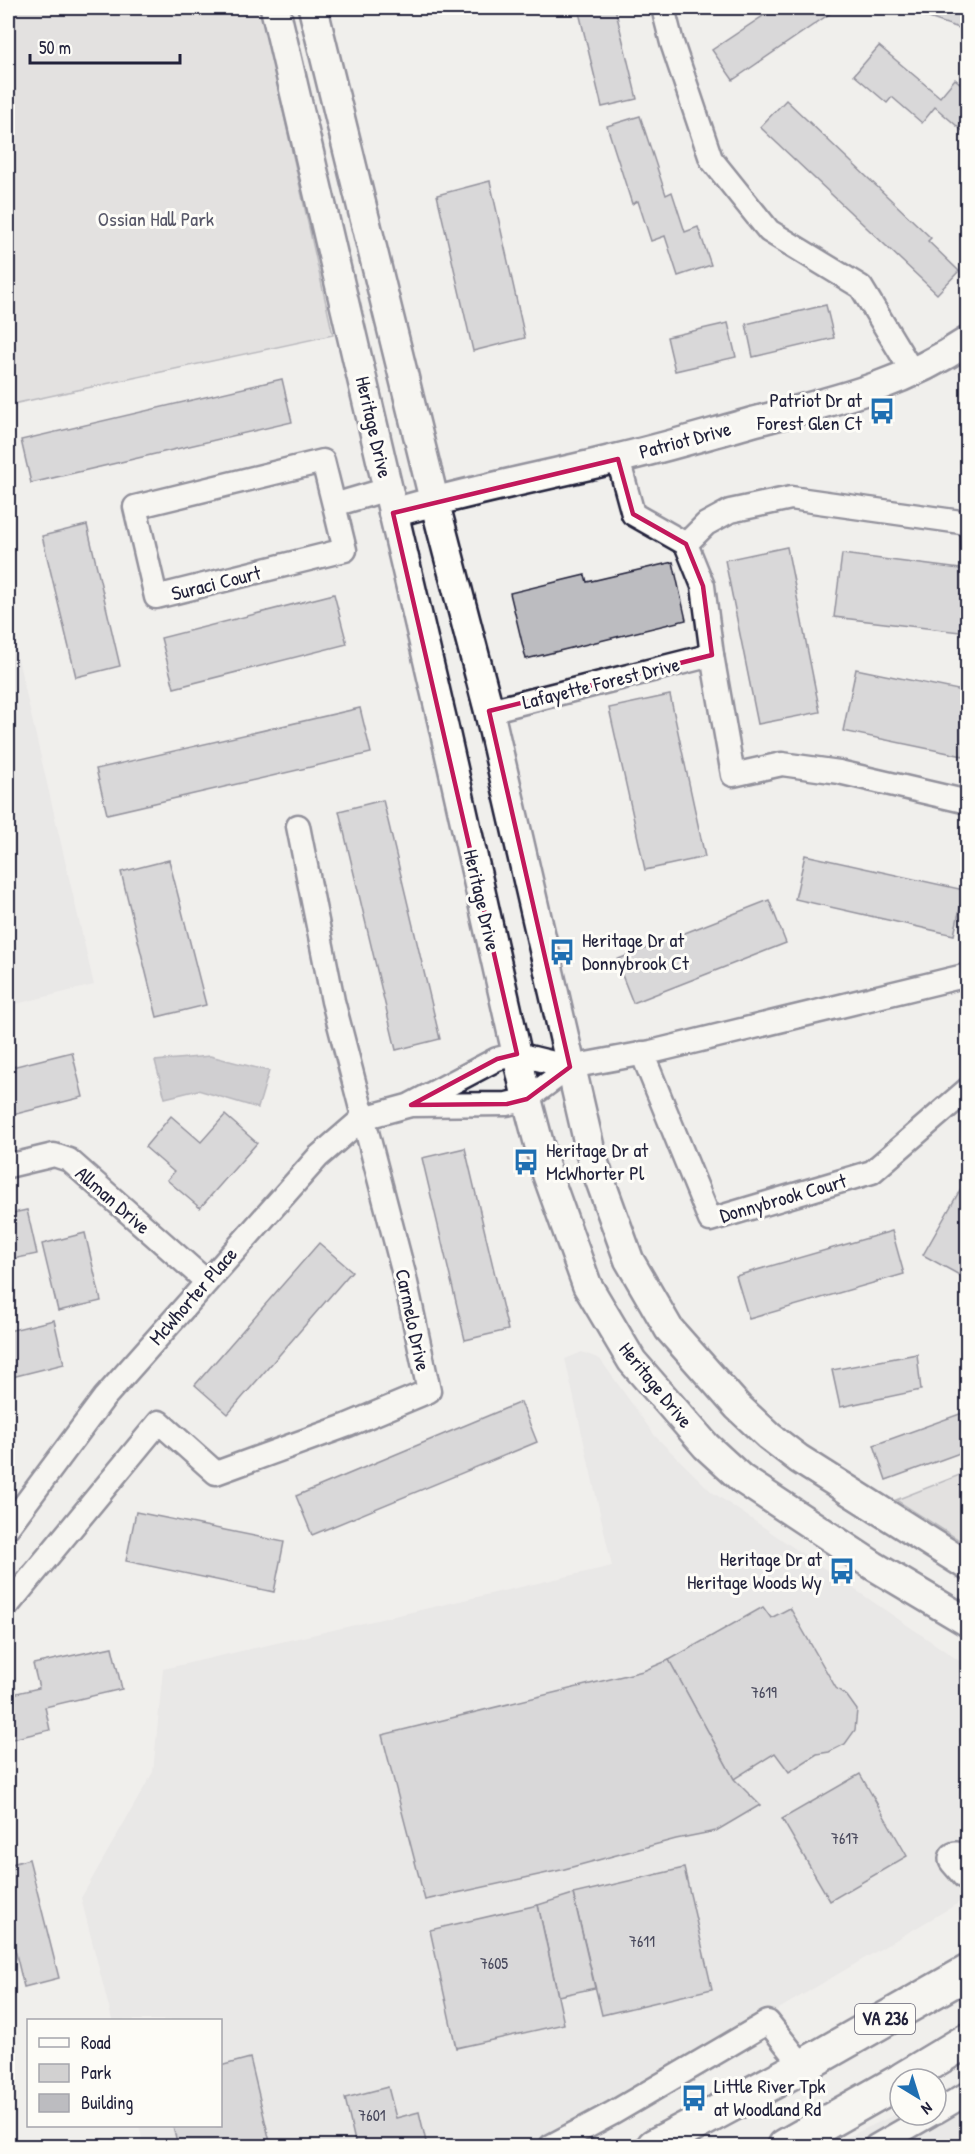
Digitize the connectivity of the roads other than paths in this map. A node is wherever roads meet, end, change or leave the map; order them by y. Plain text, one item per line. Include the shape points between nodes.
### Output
1 (275, 8) edge
2 (313, 8) edge
3 (663, 8) edge
4 (968, 341) edge
5 (913, 373) junction
6 (618, 459) junction
7 (434, 500) junction
8 (391, 501) junction
9 (334, 506) junction
10 (968, 523) edge
11 (686, 544) junction
12 (712, 655) junction
13 (489, 711) junction
14 (968, 802) edge
15 (298, 826) dead end
16 (968, 975) edge
17 (642, 1053) junction
18 (517, 1054) junction
19 (570, 1067) junction
20 (968, 1089) edge
21 (527, 1099) junction
22 (411, 1105) junction
23 (363, 1118) junction
24 (8, 1166) edge
25 (206, 1281) junction
26 (8, 1527) edge
27 (968, 1566) edge
28 (8, 1605) edge
29 (968, 1622) edge
30 (968, 1972) edge
31 (968, 2040) edge
32 (803, 2066) junction
33 (923, 2067) edge
34 (888, 2087) edge
35 (968, 2093) edge
36 (948, 2105) edge
37 (909, 2127) edge
38 (551, 2146) edge
39 (654, 2146) edge
40 (785, 2146) edge
41 (876, 2146) edge

1 - 8 street, Heritage Drive
2 - 7 street, Heritage Drive
3 - 5 street via 711,159 769,231 861,287
4 - 5 street, Patriot Drive
5 - 6 street, Patriot Drive via 867,392
6 - 7 street, Patriot Drive
6 - 11 street via 633,514
7 - 8 street, Patriot Drive
7 - 13 street, Heritage Drive
8 - 9 street
8 - 18 street, Heritage Drive
9 - 9 street, Suraci Court via 323,460 135,507 156,597 345,550
10 - 11 street via 791,498 730,511 706,524
11 - 12 street via 703,586
12 - 13 street, Lafayette Forest Drive
12 - 14 street via 733,775 782,765 839,772
13 - 19 street, Heritage Drive
15 - 23 street, Carmelo Drive via 333,1001
16 - 17 street
17 - 19 street
17 - 20 street, Donnybrook Court via 710,1220 872,1172
18 - 19 street
18 - 21 street, Heritage Drive
18 - 22 street, McWhorter Place via 497,1059
19 - 21 street, McWhorter Place
19 - 27 street, Heritage Drive via 592,1158 609,1208 629,1260 669,1329 738,1407 791,1453
21 - 22 street, McWhorter Place via 507,1104
21 - 29 street, Heritage Drive via 546,1174 587,1285 632,1361 706,1446 742,1479
22 - 23 street, McWhorter Place
23 - 25 street, McWhorter Place via 318,1157
23 - 28 street, Carmelo Drive via 405,1278 429,1391 216,1473 159,1422
24 - 25 street, Allman Drive via 54,1155 69,1160
25 - 26 street, McWhorter Place via 104,1398
30 - 32 main road, VA 236
31 - 33 main road
32 - 38 street via 768,2022
32 - 39 main road, VA 236
34 - 40 main road
35 - 36 street
37 - 41 street

